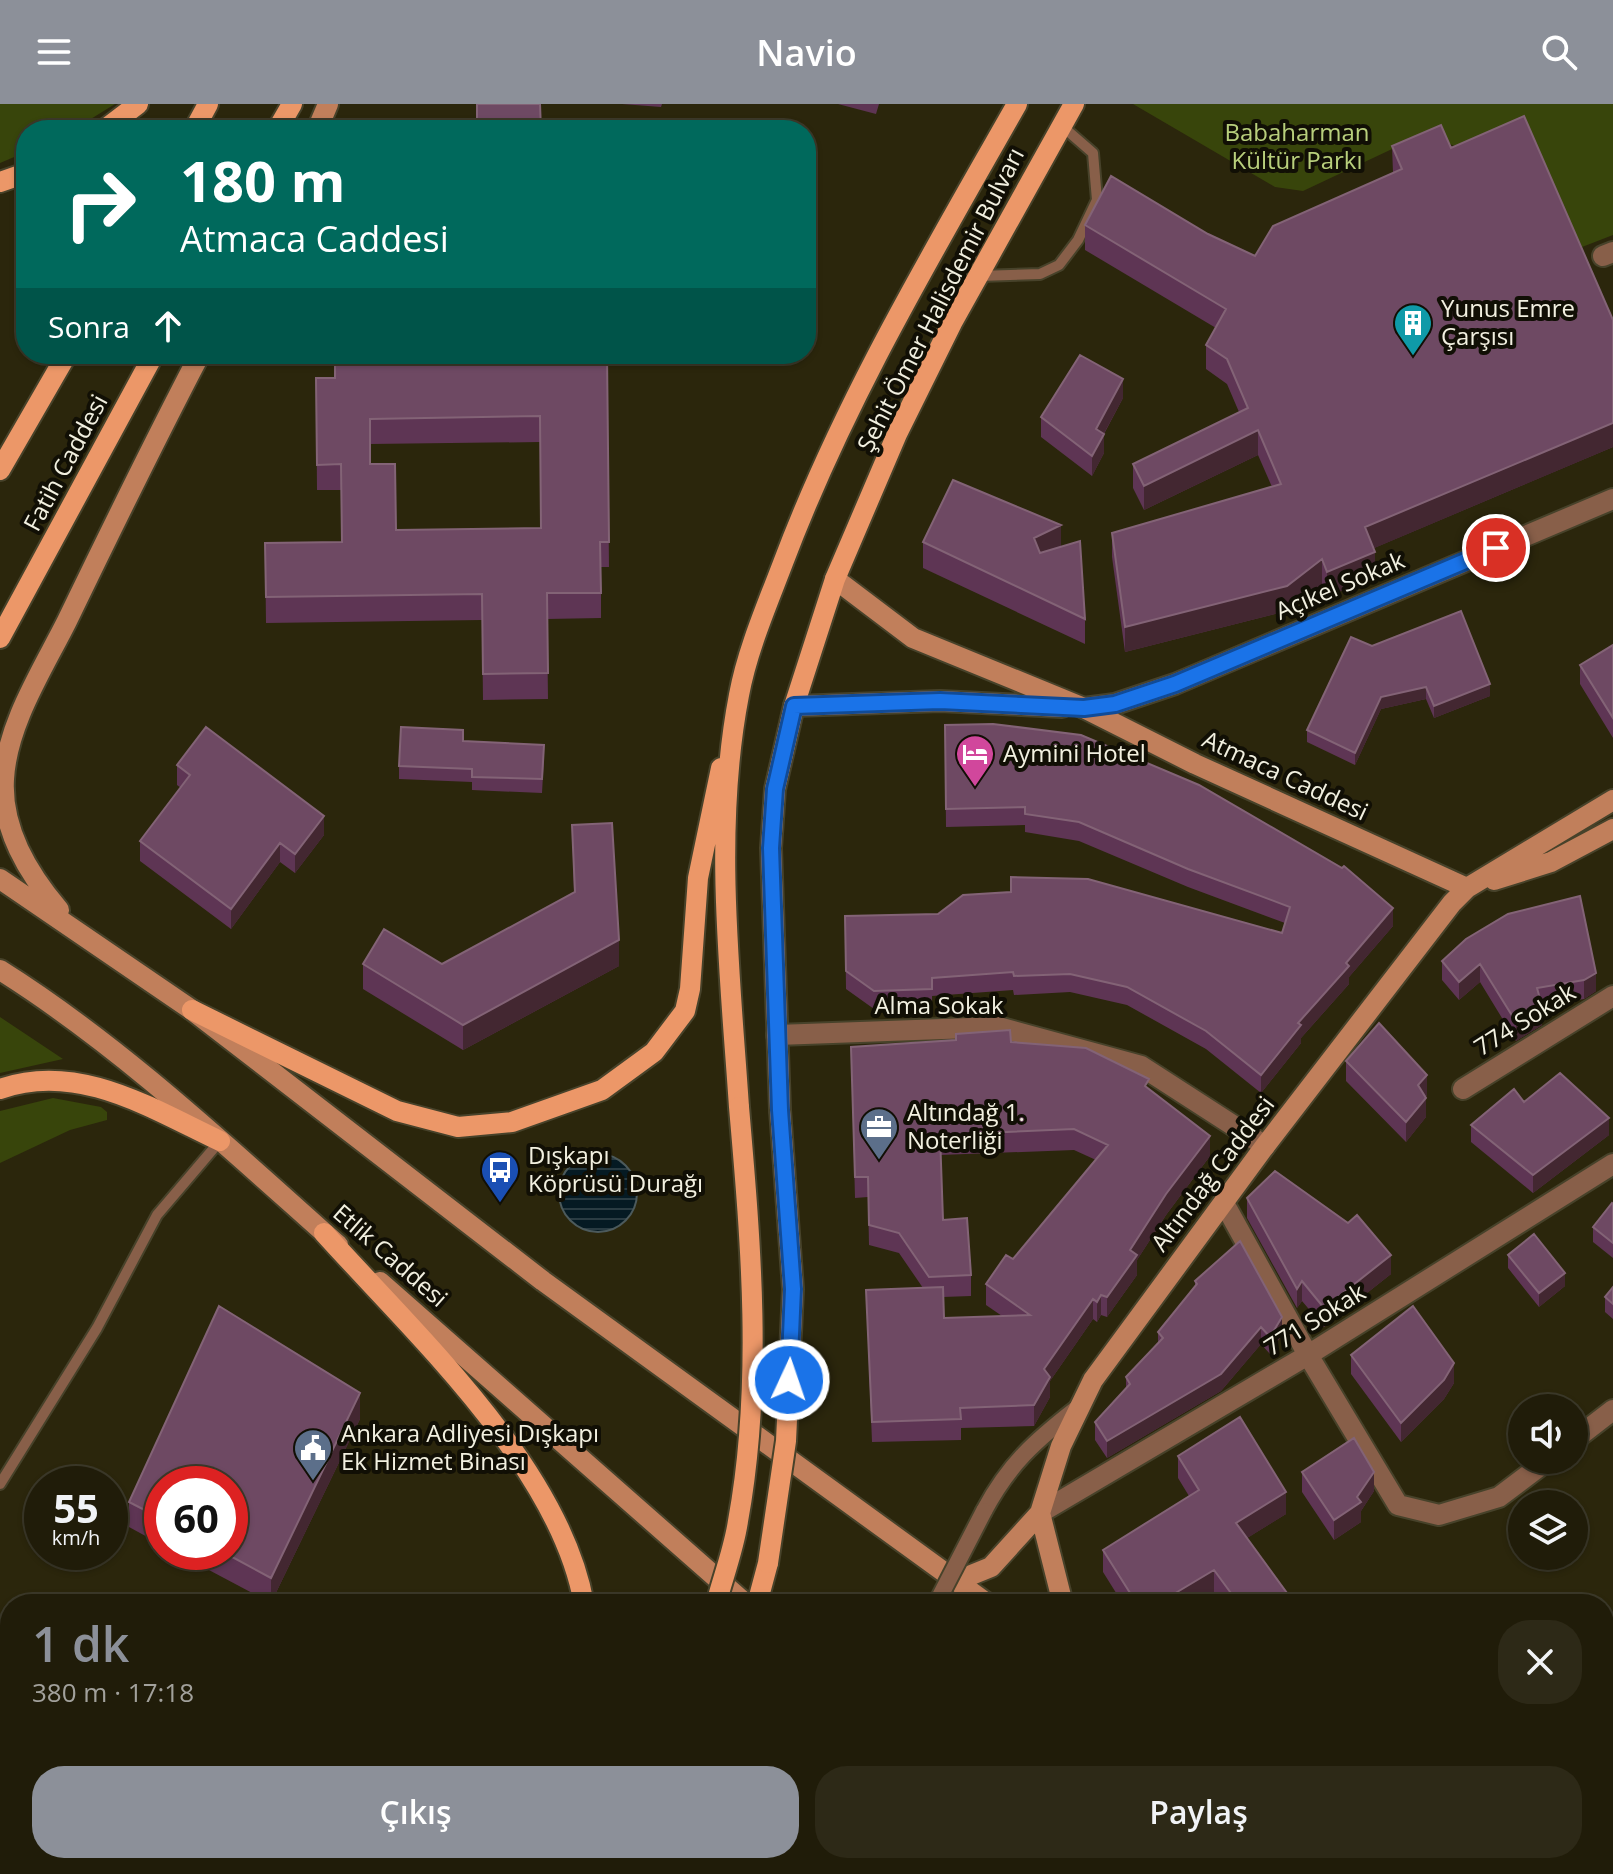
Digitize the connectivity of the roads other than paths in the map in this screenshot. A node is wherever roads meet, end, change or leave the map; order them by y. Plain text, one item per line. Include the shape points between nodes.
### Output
1 (138, 104) edge
2 (1017, 104) edge
3 (1074, 104) edge
4 (117, 120) edge
5 (1062, 126) junction
6 (979, 276) junction
7 (61, 364) edge
8 (149, 364) edge
9 (195, 364) edge
10 (0, 470) edge
11 (1613, 499) edge
12 (835, 579) junction
13 (0, 638) edge
14 (739, 694) junction
15 (794, 706) junction
16 (1084, 708) junction
17 (1613, 800) edge
18 (1613, 829) edge
19 (0, 879) edge
20 (1467, 888) junction
21 (74, 929) junction
22 (0, 970) edge
23 (1613, 996) edge
24 (192, 1010) junction
25 (777, 1035) junction
26 (0, 1089) edge
27 (1463, 1089) dead end
28 (220, 1141) junction
29 (1265, 1146) junction
30 (1613, 1164) edge
31 (1224, 1203) junction
32 (324, 1233) junction
33 (1308, 1355) junction
34 (1076, 1409) junction
35 (1613, 1410) edge
36 (1588, 1429) edge
37 (1529, 1474) edge
38 (0, 1484) edge
39 (1040, 1513) junction
40 (959, 1580) junction
41 (581, 1594) edge
42 (724, 1594) edge
43 (733, 1594) edge
44 (760, 1594) edge
45 (941, 1594) edge
46 (976, 1594) edge
47 (1060, 1594) edge

1 - 4 main road
2 - 14 main road, Şehit Ömer Halisdemir Bulvarı via 880,344 847,413 809,494
3 - 5 main road, Şehit Ömer Halisdemir Bulvarı
5 - 6 main road, Şehit Ömer Halisdemir Bulvarı
5 - 6 lane via 1093,153 1097,200 1078,240 1059,265 1040,274
6 - 12 main road, Şehit Ömer Halisdemir Bulvarı via 897,434
7 - 10 main road
8 - 13 main road, Fatih Caddesi
9 - 21 main road via 6,756 9,826 36,882
11 - 16 street, Açıkel Sokak via 1175,684 1115,704
12 - 15 main road, Şehit Ömer Halisdemir Bulvarı
12 - 16 main road, Atmaca Caddesi via 913,638
14 - 24 main road via 698,878 685,1011 654,1052 602,1090 512,1122 458,1127 397,1111
14 - 43 main road, Şehit Ömer Halisdemir Bulvarı, bridge via 727,873 753,1286 752,1401
15 - 16 main road, Atmaca Caddesi via 940,701
15 - 25 main road, Şehit Ömer Halisdemir Bulvarı via 775,789 771,848
16 - 20 main road, Atmaca Caddesi
17 - 20 main road, Altındağ Caddesi
18 - 20 main road via 1551,862
19 - 21 main road
20 - 29 main road, Altındağ Caddesi
21 - 24 main road
22 - 28 main road, Etlik Caddesi via 38,994
23 - 27 street, 774 Sokak
24 - 40 main road via 543,1281
25 - 29 street, Alma Sokak via 998,1027 1141,1066
25 - 44 main road, Şehit Ömer Halisdemir Bulvarı, bridge via 793,1289 786,1441
26 - 28 main road via 73,1081 114,1091
28 - 32 main road, Etlik Caddesi
28 - 38 lane via 157,1215 97,1328
29 - 31 main road, Altındağ Caddesi
30 - 33 street, 771 Sokak
31 - 33 street
31 - 34 main road, Altındağ Caddesi
32 - 41 main road via 489,1417 561,1531
32 - 42 main road, Etlik Caddesi
33 - 37 street via 1398,1505 1439,1515 1499,1497
33 - 39 street, 771 Sokak
34 - 39 main road, Altındağ Caddesi
34 - 45 street, bridge via 1027,1447 998,1485
35 - 36 street
39 - 40 main road, Altındağ Caddesi via 991,1567
39 - 47 main road
40 - 46 main road

